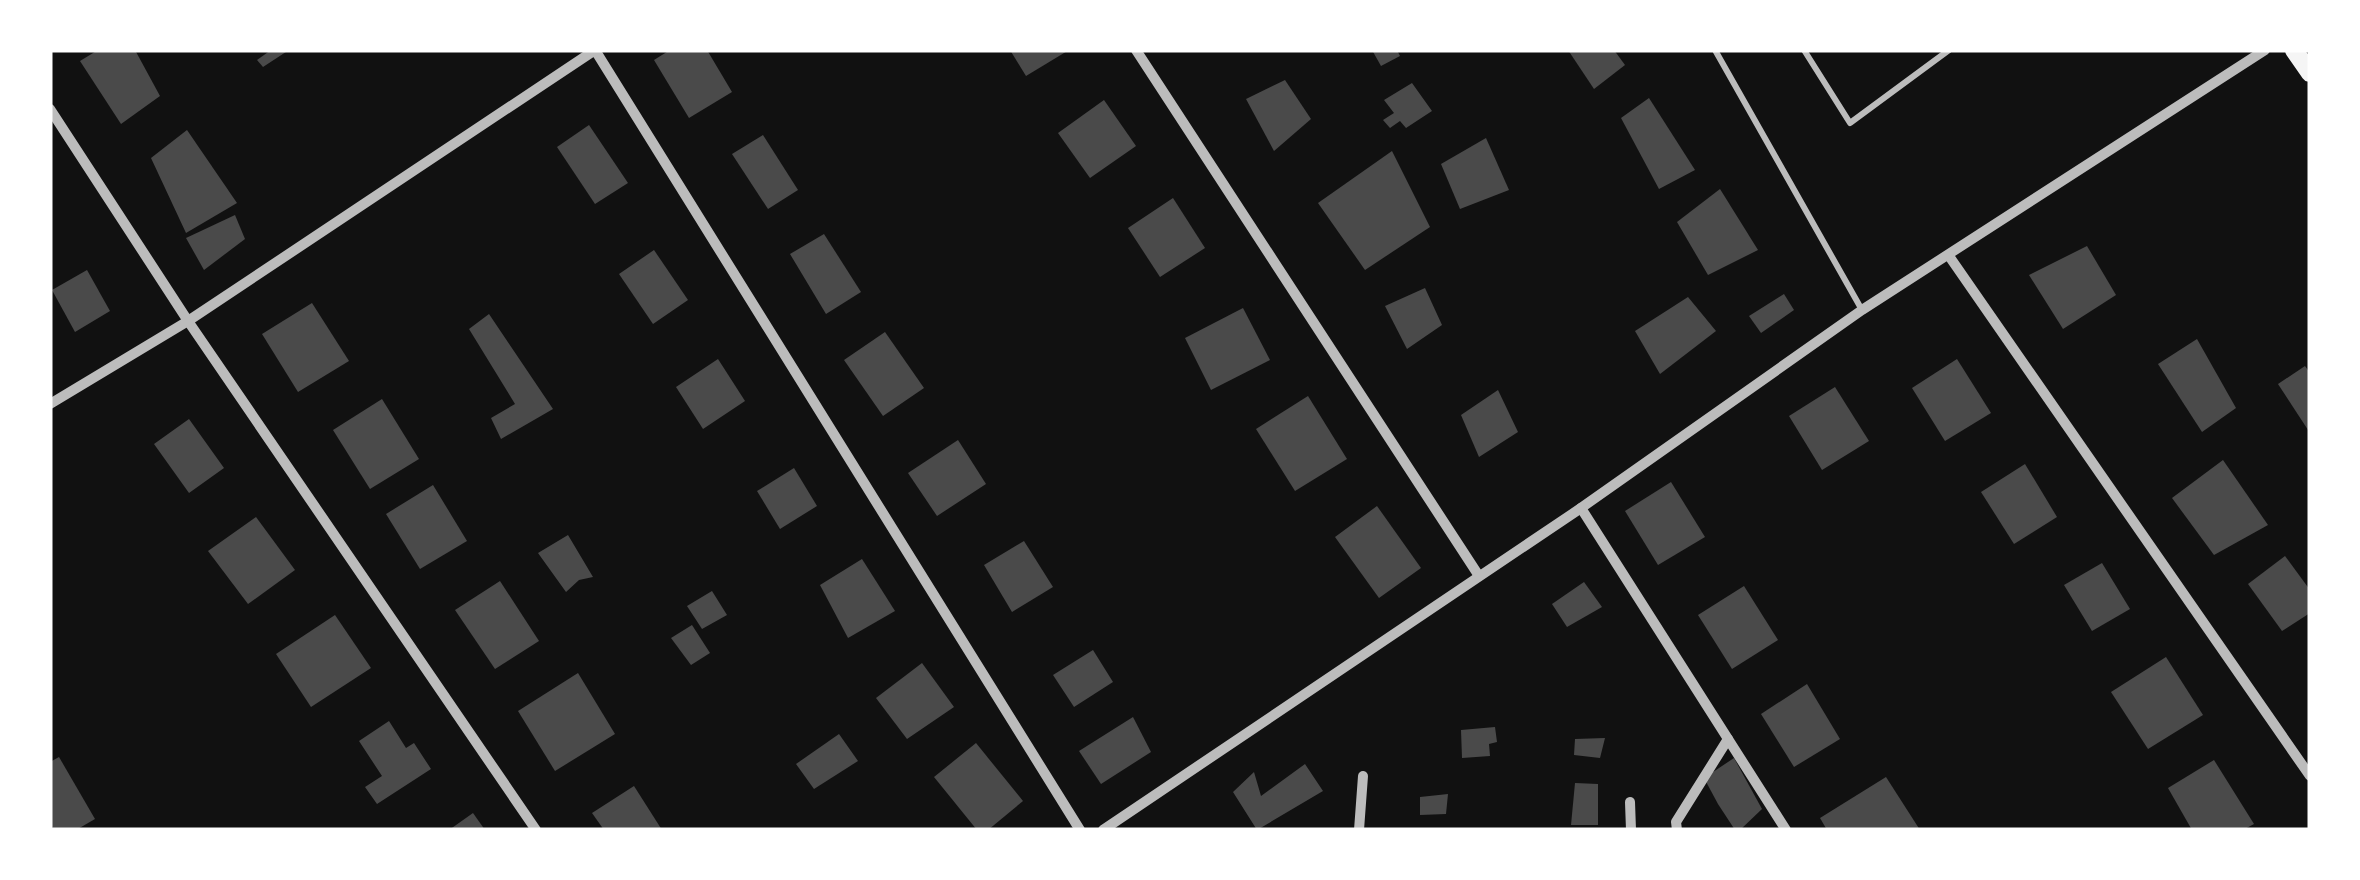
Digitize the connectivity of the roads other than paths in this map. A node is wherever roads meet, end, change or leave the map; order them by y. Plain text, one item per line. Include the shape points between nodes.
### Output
1 (1136, 50) edge
2 (1715, 50) edge
3 (1804, 50) edge
4 (1949, 50) edge
5 (2265, 50) edge
6 (2294, 50) edge
7 (2310, 73) edge
8 (50, 109) edge
9 (1950, 256) junction
10 (1862, 310) junction
11 (188, 321) junction
12 (50, 404) edge
13 (1581, 508) junction
14 (1478, 576) junction
15 (1728, 739) junction
16 (1362, 776) dead end
17 (2310, 776) edge
18 (1630, 802) dead end
19 (536, 830) edge
20 (1080, 830) edge
21 (1103, 830) edge
22 (1359, 830) edge
23 (1631, 830) edge
24 (1677, 830) edge
25 (1786, 830) edge

1 - 14 street
2 - 10 lane
3 - 4 lane via 1850,123
5 - 9 street
6 - 7 main road
8 - 11 street
9 - 10 street
9 - 17 street
10 - 13 street
11 - 12 street
11 - 19 street
11 - 20 street via 596,50
13 - 14 street
13 - 15 street
14 - 21 street
15 - 24 street
15 - 25 street
16 - 22 street
18 - 23 street

